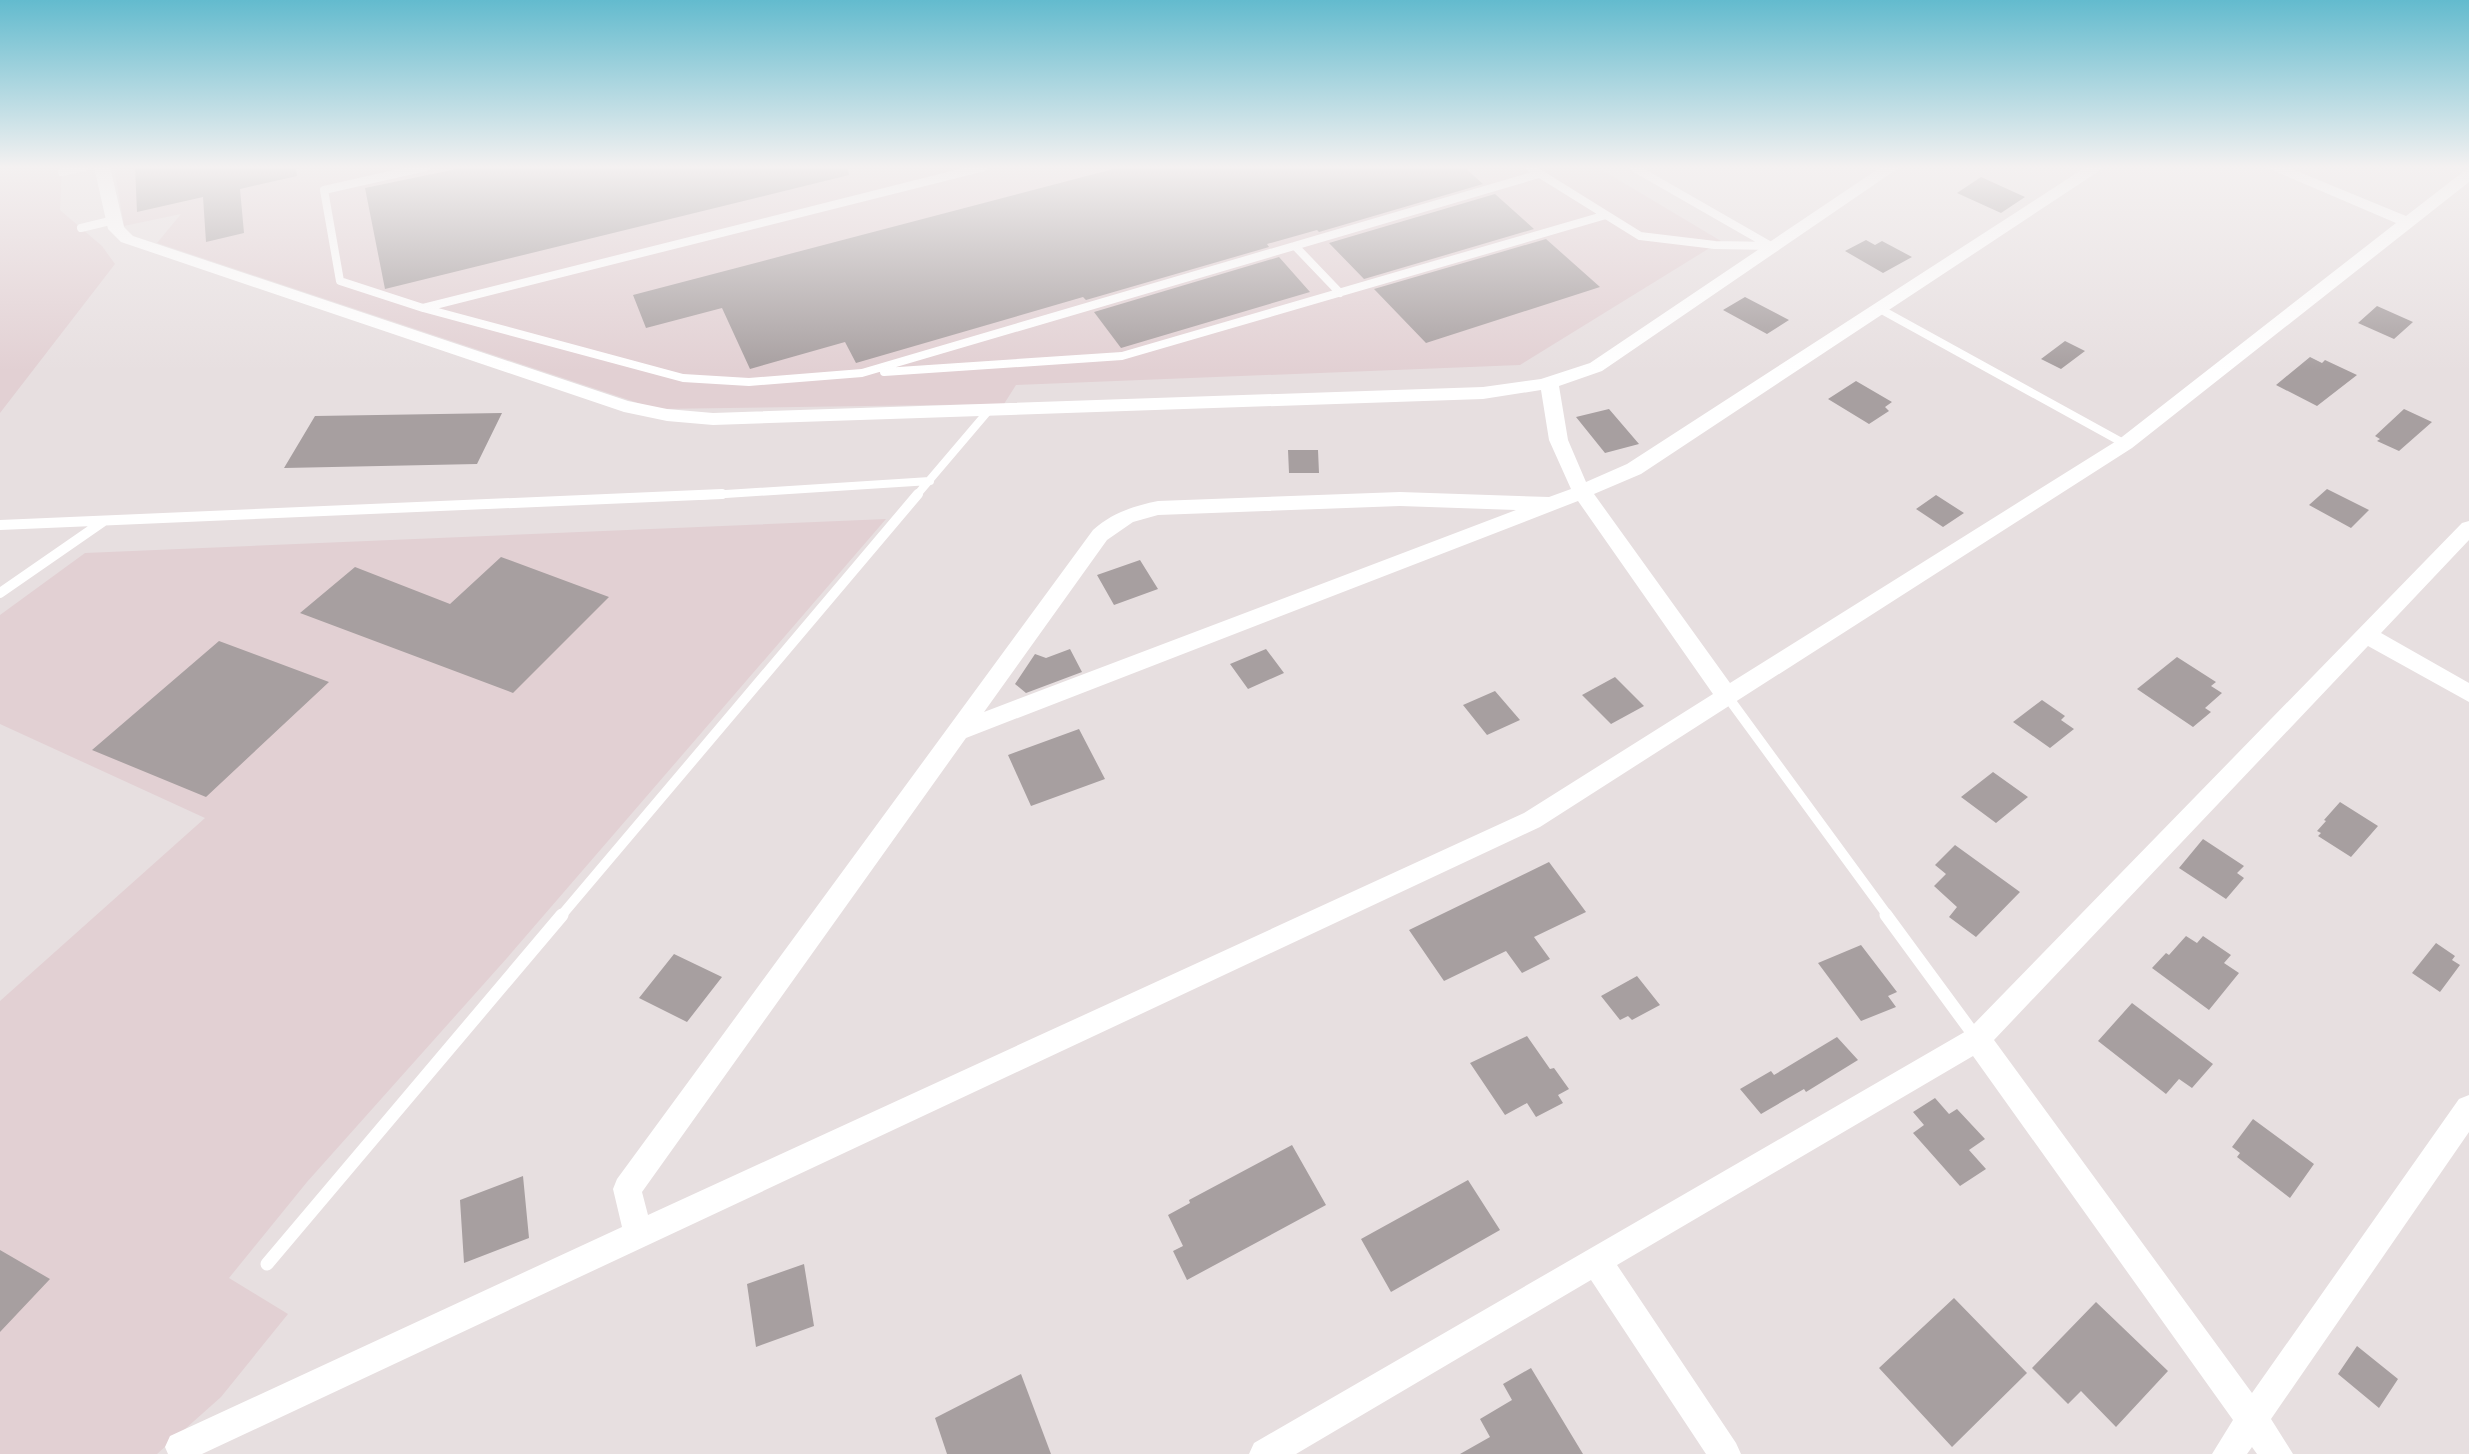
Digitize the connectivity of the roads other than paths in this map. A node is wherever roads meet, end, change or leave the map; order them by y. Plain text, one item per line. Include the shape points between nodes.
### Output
1 (122, 235) edge
2 (332, 235) edge
3 (715, 235) edge
4 (1333, 235) edge
5 (1538, 235) edge
6 (1638, 235) edge
7 (1752, 235) edge
8 (1789, 235) edge
9 (1993, 235) edge
10 (2391, 235) edge
11 (1295, 246) junction
12 (1772, 246) junction
13 (1340, 293) junction
14 (424, 308) junction
15 (1880, 309) junction
16 (862, 373) junction
17 (1550, 384) junction
18 (990, 409) junction
19 (2125, 444) junction
20 (930, 481) junction
21 (1582, 492) junction
22 (1550, 504) junction
23 (104, 520) junction
24 (0, 525) edge
25 (2469, 528) edge
26 (0, 593) edge
27 (2366, 635) junction
28 (2469, 693) edge
29 (1727, 696) junction
30 (957, 732) junction
31 (1977, 1039) junction
32 (2469, 1108) edge
33 (639, 1235) junction
34 (1596, 1261) junction
35 (267, 1265) dead end
36 (2252, 1420) junction
37 (181, 1447) dead end
38 (1265, 1454) edge
39 (1726, 1454) edge
40 (2228, 1454) edge
41 (2277, 1454) edge

1 - 18 street via 149,248 656,413 713,419
2 - 14 lane via 340,281
3 - 14 lane
4 - 11 lane
5 - 13 lane
6 - 12 lane via 1715,245
7 - 12 lane
8 - 12 street
9 - 15 street
10 - 19 street
11 - 13 lane
11 - 16 lane
12 - 17 street via 1596,367
13 - 16 lane via 1122,356
14 - 16 lane via 683,378 749,382
15 - 19 lane
15 - 21 street via 1633,469
17 - 18 street via 1483,393
17 - 21 street via 1552,421 1561,456
18 - 20 lane
19 - 29 street
20 - 23 lane via 665,498
20 - 35 lane
21 - 22 street
21 - 29 street
22 - 30 street
22 - 30 street via 1400,499 1135,512 1100,535
23 - 24 lane
23 - 26 lane
25 - 27 street
27 - 28 street
27 - 31 street
29 - 31 lane
29 - 33 street via 1532,820
30 - 33 street via 627,1189
31 - 34 street
31 - 36 street
32 - 36 street
33 - 37 street
34 - 38 street
34 - 39 street
36 - 40 street
36 - 41 street

